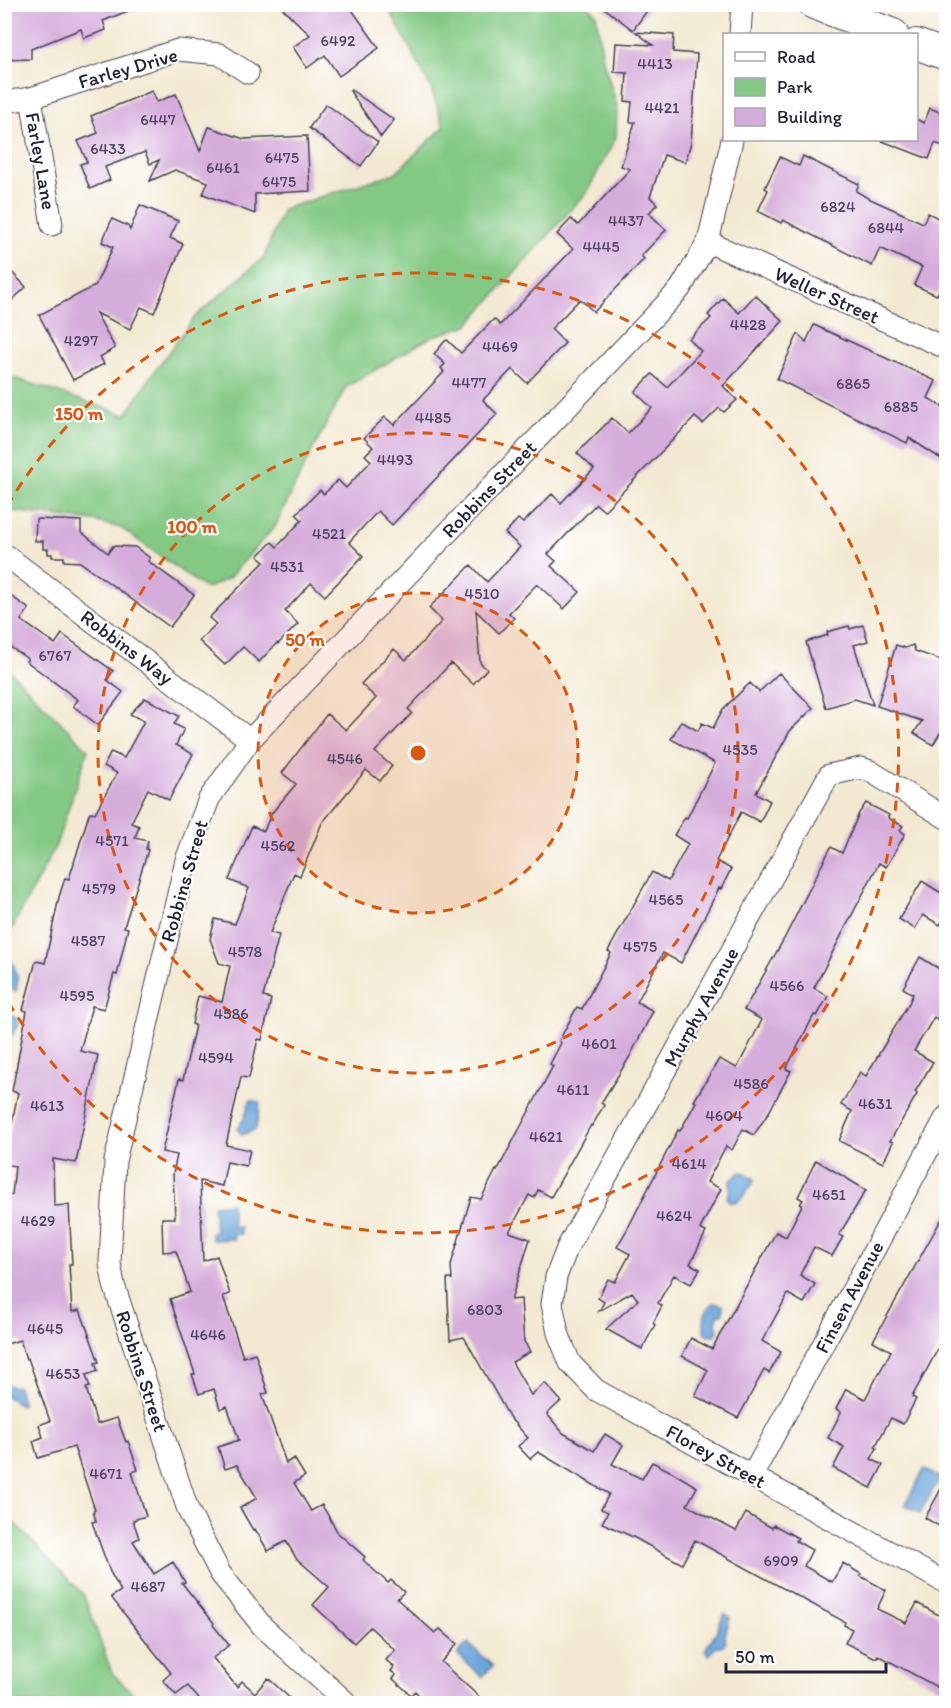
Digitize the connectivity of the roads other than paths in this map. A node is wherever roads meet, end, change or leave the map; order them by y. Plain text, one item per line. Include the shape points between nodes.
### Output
1 (742, 4) edge
2 (814, 4) edge
3 (740, 33) edge
4 (889, 33) edge
5 (918, 45) edge
6 (946, 55) edge
7 (248, 73) dead end
8 (31, 98) junction
9 (4, 102) edge
10 (732, 141) edge
11 (52, 225) dead end
12 (708, 242) junction
13 (946, 348) edge
14 (4, 554) edge
15 (250, 740) junction
16 (946, 818) edge
17 (946, 1118) edge
18 (556, 1277) joint
19 (752, 1476) junction
20 (946, 1583) edge
21 (348, 1704) edge

1 - 3 street
2 - 4 street
5 - 6 street
7 - 8 street, Farley Drive via 219,54 178,50
8 - 9 street, Farley Drive
8 - 11 street, Farley Lane
10 - 12 street, Robbins Street
12 - 13 street, Weller Street
12 - 15 street, Robbins Street via 680,289
14 - 15 street, Robbins Way
15 - 21 street, Robbins Street via 209,799 186,860 115,1161 110,1263 188,1510 220,1573 263,1627
16 - 18 street, Murphy Avenue via 870,771 861,768 829,775 574,1236
17 - 19 street, Finsen Avenue
18 - 19 street, Florey Street via 552,1304 558,1333 570,1363 596,1390
19 - 20 street, Florey Street

